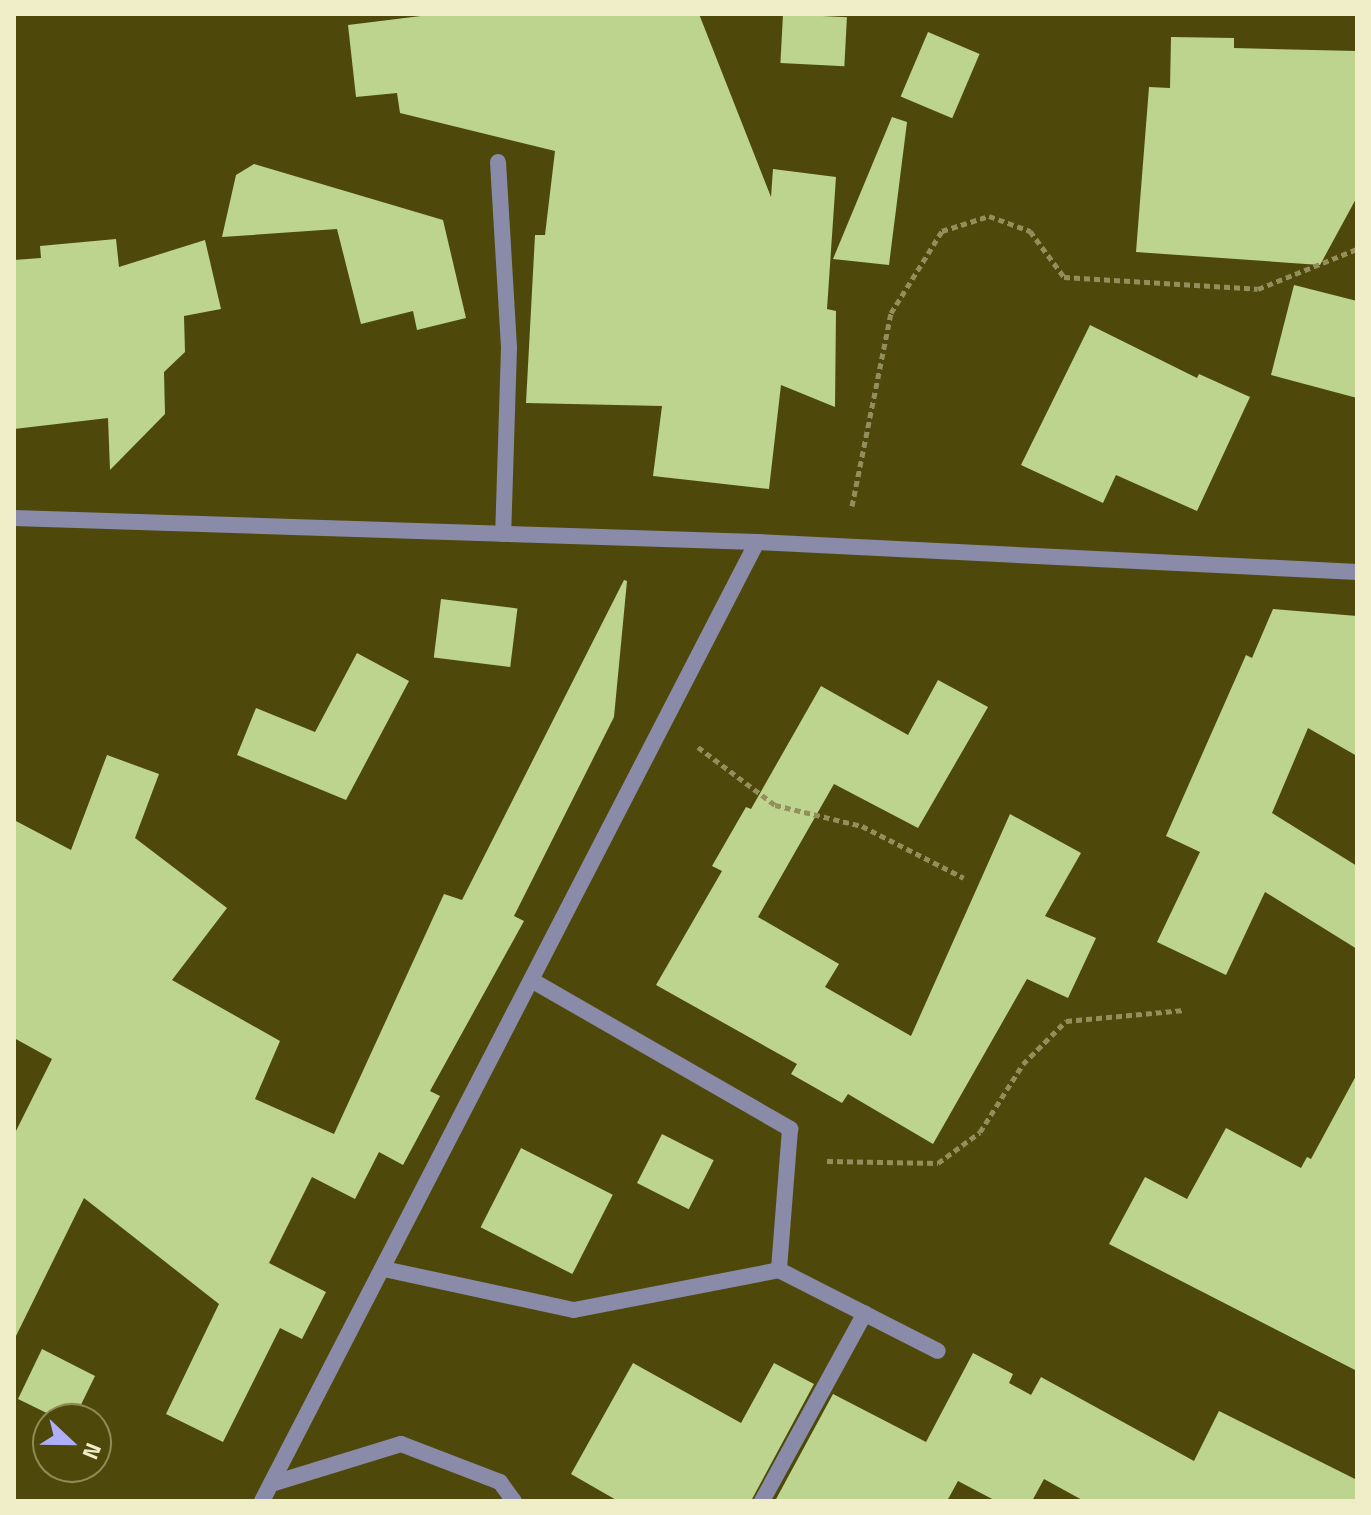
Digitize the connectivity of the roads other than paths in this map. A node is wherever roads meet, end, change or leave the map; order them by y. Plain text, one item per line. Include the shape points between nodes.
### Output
1 (498, 162) dead end
2 (14, 518) edge
3 (503, 534) junction
4 (757, 542) junction
5 (1357, 572) edge
6 (533, 981) junction
7 (384, 1269) junction
8 (779, 1270) junction
9 (865, 1313) junction
10 (938, 1351) dead end
11 (271, 1484) junction
12 (262, 1501) edge
13 (514, 1501) edge
14 (762, 1501) edge

1 - 3 street via 509,348
2 - 3 street
3 - 4 street
4 - 5 street
4 - 6 street
6 - 7 street
6 - 8 street via 790,1129
7 - 8 street via 574,1310
7 - 11 street
8 - 9 street
9 - 10 street
9 - 14 street
11 - 12 street
11 - 13 street via 401,1444 500,1482

